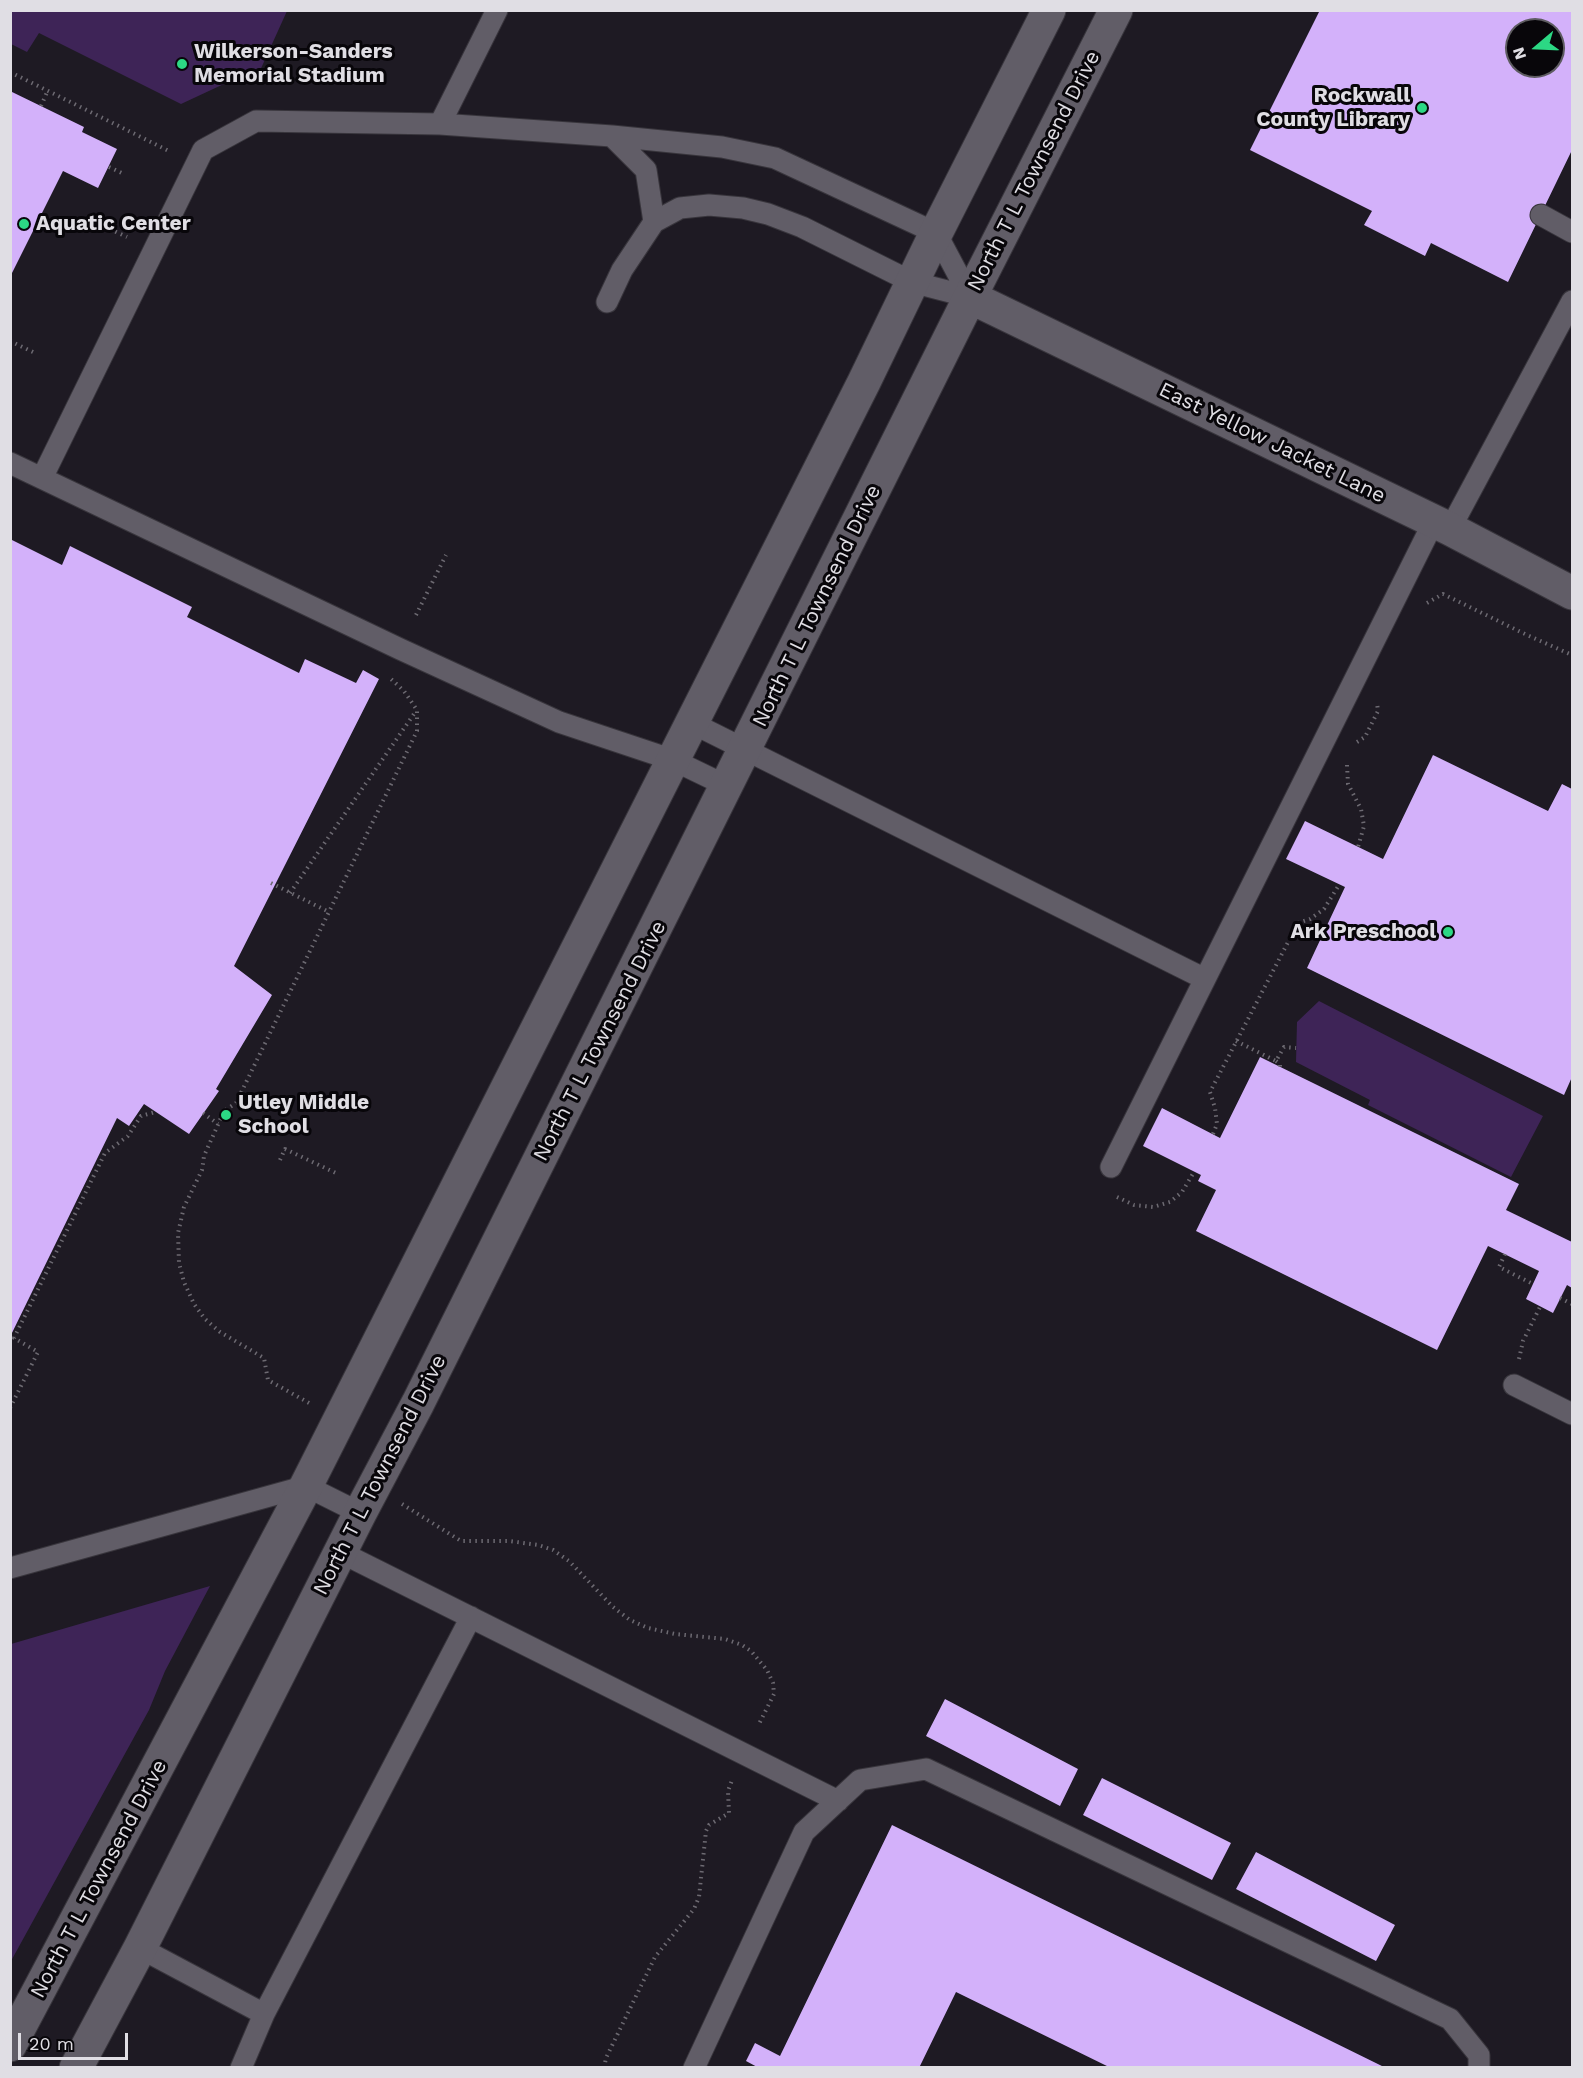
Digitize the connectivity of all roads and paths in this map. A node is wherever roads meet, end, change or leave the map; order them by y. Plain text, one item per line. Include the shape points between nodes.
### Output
1 (496, 10) edge
2 (1049, 10) edge
3 (1116, 10) edge
4 (10, 72) edge
5 (48, 90) junction
6 (41, 106) dead end
7 (440, 124) junction
8 (612, 136) junction
9 (196, 164) junction
10 (109, 167) dead end
11 (124, 174) dead end
12 (1541, 215) dead end
13 (654, 222) junction
14 (936, 232) junction
15 (1572, 232) edge
16 (912, 282) junction
17 (970, 297) junction
18 (1572, 301) edge
19 (607, 302) dead end
20 (10, 341) edge
21 (35, 353) dead end
22 (10, 463) edge
23 (42, 478) junction
24 (1442, 525) junction
25 (446, 555) dead end
26 (1572, 593) edge
27 (1424, 611) dead end
28 (416, 615) dead end
29 (1572, 655) edge
30 (386, 675) dead end
31 (1376, 699) dead end
32 (417, 710) junction
33 (692, 723) junction
34 (1354, 745) dead end
35 (746, 749) junction
36 (673, 760) junction
37 (1347, 761) dead end
38 (727, 786) junction
39 (1358, 847) dead end
40 (271, 883) dead end
41 (1339, 885) dead end
42 (290, 893) junction
43 (329, 912) junction
44 (1205, 979) junction
45 (1236, 1041) junction
46 (1296, 1047) dead end
47 (1276, 1061) junction
48 (1280, 1067) dead end
49 (155, 1112) dead end
50 (203, 1113) dead end
51 (218, 1128) junction
52 (1213, 1134) dead end
53 (280, 1160) dead end
54 (1111, 1167) dead end
55 (1194, 1172) dead end
56 (338, 1174) dead end
57 (1112, 1195) dead end
58 (1505, 1254) dead end
59 (1533, 1284) dead end
60 (1560, 1298) dead end
61 (1572, 1304) edge
62 (1540, 1307) dead end
63 (1514, 1384) joint
64 (313, 1405) dead end
65 (10, 1408) edge
66 (1572, 1414) edge
67 (306, 1486) junction
68 (402, 1504) dead end
69 (360, 1513) junction
70 (340, 1552) junction
71 (10, 1568) edge
72 (471, 1617) junction
73 (758, 1726) dead end
74 (735, 1773) dead end
75 (838, 1800) junction
76 (140, 1948) junction
77 (264, 2014) junction
78 (10, 2045) edge
79 (76, 2067) edge
80 (241, 2067) edge
81 (604, 2067) edge
82 (694, 2067) edge
83 (1479, 2067) edge

1 - 7 lane
2 - 14 street, North T L Townsend Drive
3 - 17 street, North T L Townsend Drive
4 - 5 path
5 - 6 path
5 - 9 path
7 - 8 lane
7 - 9 lane via 256,120 203,150
8 - 13 lane via 646,170
8 - 14 lane via 722,147 775,158
9 - 23 lane
10 - 11 path
12 - 15 lane
13 - 16 lane via 680,208 709,205 768,214 802,226
13 - 19 lane via 622,270
14 - 16 street, North T L Townsend Drive
14 - 17 lane
16 - 17 lane
16 - 33 street, North T L Townsend Drive
17 - 24 street, East Yellow Jacket Lane
17 - 35 street, North T L Townsend Drive
18 - 24 lane
20 - 21 path
22 - 23 lane
23 - 36 lane via 559,722
24 - 26 street, East Yellow Jacket Lane
24 - 44 lane
25 - 28 path
27 - 29 path via 1429,601 1443,594
30 - 32 path
31 - 34 path via 1378,711 1365,737
32 - 42 path
32 - 43 path via 417,731
33 - 35 lane
33 - 36 street, North T L Townsend Drive
35 - 38 street, North T L Townsend Drive
35 - 44 lane
36 - 38 lane
36 - 67 street, North T L Townsend Drive
37 - 39 path via 1348,784 1364,826
38 - 69 street, North T L Townsend Drive
40 - 42 path
41 - 45 path via 1324,909 1298,923
42 - 43 path
43 - 51 path via 236,1102 224,1111
44 - 54 lane
45 - 47 path
45 - 52 path via 1210,1092 1217,1124
46 - 47 path via 1284,1047
47 - 48 path
49 - 65 path via 141,1116 128,1136 105,1153 14,1338 38,1352
50 - 51 path
51 - 64 path via 184,1207 178,1233 184,1282 205,1319 264,1358 268,1380
53 - 56 path via 285,1149
55 - 57 path via 1182,1192 1170,1202 1153,1207 1134,1205
58 - 59 path via 1498,1267
60 - 61 path
62 - 63 path via 1523,1341
63 - 66 lane
67 - 69 lane
67 - 71 lane
67 - 78 street, North T L Townsend Drive
68 - 73 path via 461,1541 509,1541 553,1550 569,1561 612,1607 648,1628 742,1644 767,1670 773,1683 774,1694
69 - 70 street, North T L Townsend Drive
70 - 72 lane
70 - 76 street, North T L Townsend Drive
72 - 75 lane
72 - 77 lane
74 - 81 path via 728,1791 729,1813 706,1831 699,1897 694,1909 655,1956
75 - 82 lane via 804,1832
75 - 83 lane via 860,1780 926,1769 1450,2019 1479,2055
76 - 77 lane
76 - 79 street, North T L Townsend Drive
77 - 80 lane

